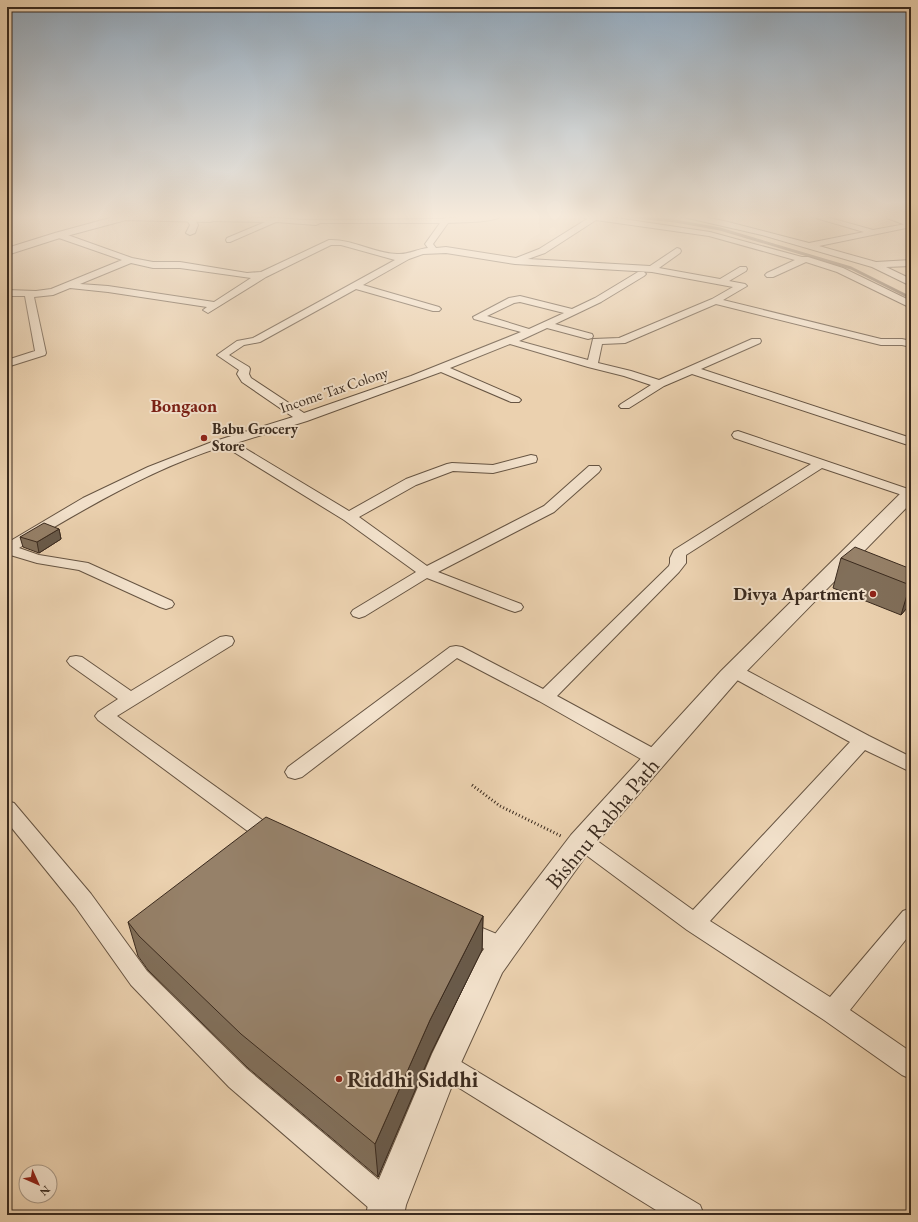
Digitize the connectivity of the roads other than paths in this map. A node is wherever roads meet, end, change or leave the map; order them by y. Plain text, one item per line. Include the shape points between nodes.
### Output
1 (101, 273) edge
2 (229, 273) edge
3 (268, 273) edge
4 (378, 273) edge
5 (673, 273) edge
6 (736, 273) edge
7 (774, 273) edge
8 (846, 273) edge
9 (891, 273) edge
10 (641, 274) dead end
11 (770, 275) dead end
12 (262, 276) junction
13 (721, 282) junction
14 (911, 283) edge
15 (72, 286) junction
16 (355, 286) junction
17 (7, 293) edge
18 (29, 294) junction
19 (715, 301) junction
20 (911, 305) edge
21 (436, 310) dead end
22 (574, 312) junction
23 (478, 317) junction
24 (466, 322) dead end
25 (545, 325) junction
26 (524, 330) dead end
27 (588, 336) dead end
28 (756, 340) dead end
29 (504, 343) junction
30 (911, 344) edge
31 (7, 364) edge
32 (592, 365) junction
33 (441, 368) junction
34 (692, 370) junction
35 (660, 384) junction
36 (515, 400) dead end
37 (625, 406) dead end
38 (303, 418) junction
39 (738, 436) dead end
40 (226, 442) junction
41 (911, 442) edge
42 (531, 459) dead end
43 (820, 464) junction
44 (594, 469) dead end
45 (910, 494) edge
46 (349, 517) junction
47 (7, 549) edge
48 (426, 572) junction
49 (166, 604) dead end
50 (515, 607) dead end
51 (360, 614) dead end
52 (226, 641) dead end
53 (76, 661) dead end
54 (734, 671) junction
55 (545, 697) junction
56 (130, 699) junction
57 (862, 741) junction
58 (655, 758) junction
59 (911, 765) edge
60 (295, 772) dead end
61 (7, 808) edge
62 (574, 841) junction
63 (288, 847) edge
64 (911, 917) edge
65 (446, 921) edge
66 (695, 923) junction
67 (503, 947) junction
68 (833, 1012) junction
69 (444, 1065) junction
70 (911, 1067) edge
71 (386, 1210) edge
72 (690, 1215) edge

1 - 15 street
2 - 12 street
3 - 12 street
4 - 16 street
5 - 13 street
6 - 13 street
7 - 11 street
8 - 20 street
9 - 14 street
10 - 22 street, Income Tax Colony
12 - 15 street via 212,307 108,289
13 - 19 street via 742,286
15 - 18 street via 53,292
16 - 21 street
16 - 38 street via 256,340 241,343 222,355 245,369 243,374 246,380
17 - 18 street
18 - 31 street via 41,353
19 - 30 street via 881,342
19 - 32 street via 621,341 597,341
22 - 23 street via 520,299 512,300
22 - 25 street, Income Tax Colony
23 - 24 street
23 - 26 street
25 - 27 street
25 - 29 street, Income Tax Colony
28 - 34 street
29 - 32 street
29 - 33 street, Income Tax Colony
32 - 35 street
33 - 36 street
33 - 38 street, Income Tax Colony
34 - 35 street
34 - 41 street
35 - 37 street
38 - 40 street, Income Tax Colony
39 - 43 street
40 - 46 street
40 - 47 street, Income Tax Colony via 153,470 88,501
42 - 46 street via 493,470 452,467 411,482
43 - 45 street
43 - 55 street via 679,553 678,563 674,569
44 - 48 street via 549,509
45 - 54 street, Bishnu Rabha Path via 845,570
46 - 48 street
47 - 49 street via 37,558 83,566
48 - 50 street
48 - 51 street
52 - 56 street
53 - 56 street
54 - 57 street
54 - 58 street, Bishnu Rabha Path
55 - 58 street
55 - 60 street via 456,651
56 - 63 street via 104,716 280,844
57 - 59 street
57 - 66 street
58 - 62 street, Bishnu Rabha Path
61 - 71 street via 83,900 139,978 238,1078
62 - 66 street via 589,846
62 - 67 street, Bishnu Rabha Path
64 - 68 street
65 - 67 street
66 - 68 street
67 - 69 street, Bishnu Rabha Path via 490,965
68 - 70 street
69 - 71 street, Bishnu Rabha Path
69 - 72 street

